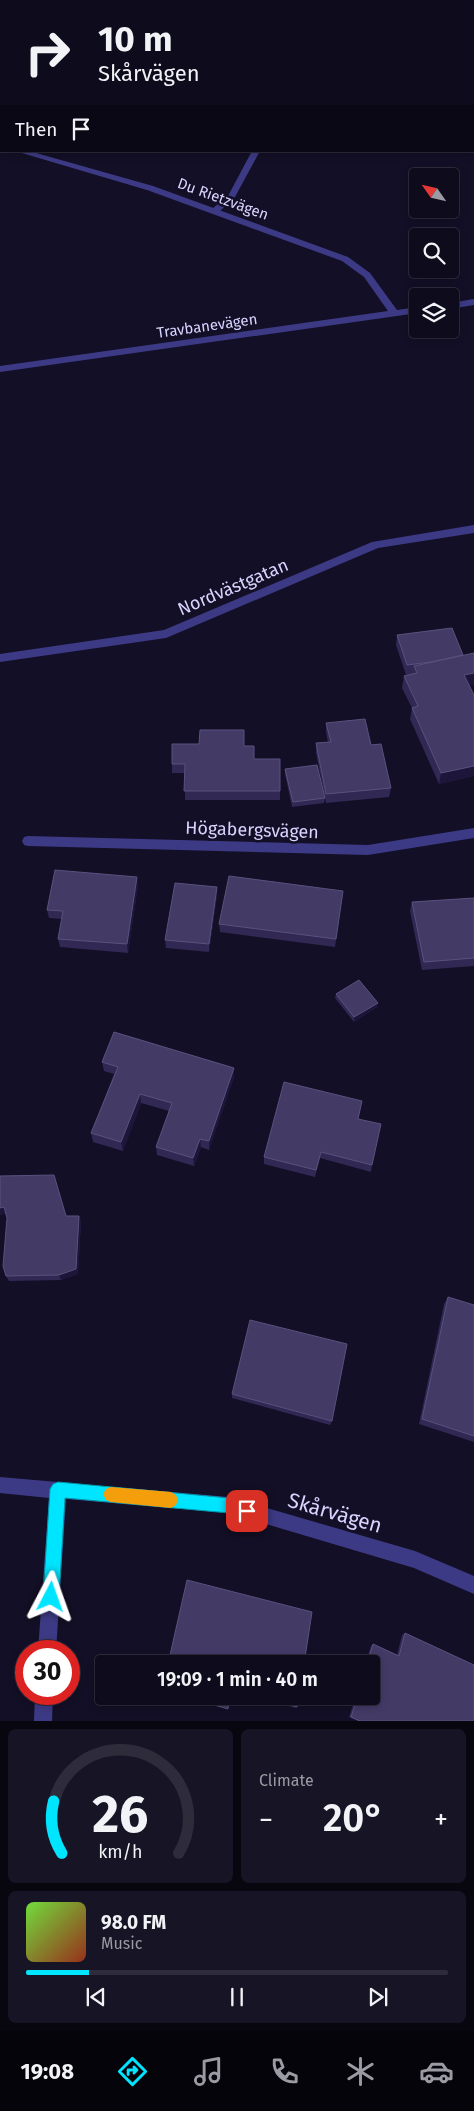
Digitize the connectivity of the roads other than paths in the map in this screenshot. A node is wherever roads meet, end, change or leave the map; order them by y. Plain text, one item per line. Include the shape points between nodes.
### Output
1 (23, 152) edge
2 (255, 152) edge
3 (216, 210) junction
4 (474, 302) edge
5 (459, 304) edge
6 (409, 311) edge
7 (394, 313) junction
8 (0, 369) edge
9 (474, 529) edge
10 (0, 658) edge
11 (474, 833) edge
12 (28, 840) dead end
13 (0, 1484) edge
14 (58, 1489) junction
15 (474, 1585) edge
16 (48, 1640) edge
17 (43, 1705) edge
18 (42, 1721) edge

1 - 3 street, Du Rietzvägen
2 - 3 street via 231,197
3 - 7 street, Du Rietzvägen via 345,259 367,275
4 - 5 street
6 - 7 street, Travbanevägen
7 - 8 street, Travbanevägen
9 - 10 street, Nordvästgatan via 376,545 166,634
11 - 12 street, Högabergsvägen via 368,850
13 - 14 street, Skårvägen
14 - 15 street, Skårvägen via 229,1505 415,1560
14 - 16 street
17 - 18 street

